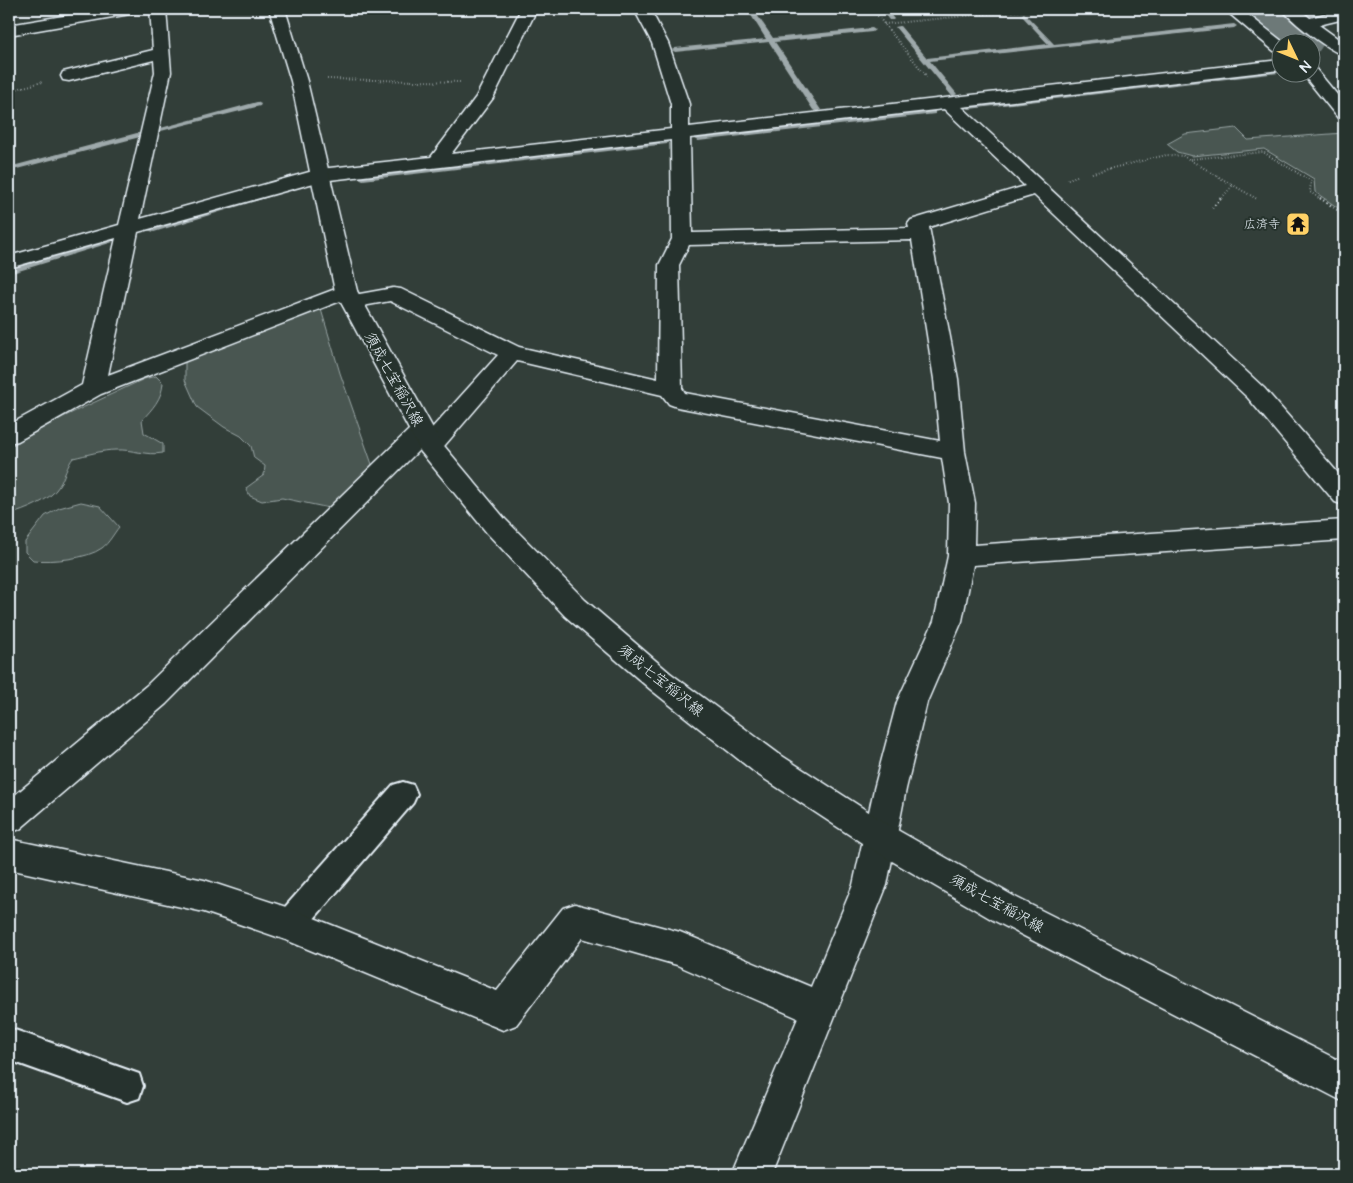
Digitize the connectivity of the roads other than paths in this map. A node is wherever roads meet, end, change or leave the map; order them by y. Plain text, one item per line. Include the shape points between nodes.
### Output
1 (130, 9) edge
2 (158, 9) edge
3 (277, 9) edge
4 (529, 9) edge
5 (642, 9) edge
6 (1232, 9) edge
7 (1290, 9) edge
8 (1344, 14) edge
9 (1307, 23) junction
10 (9, 30) edge
11 (1270, 40) edge
12 (1344, 50) edge
13 (160, 53) junction
14 (1344, 58) edge
15 (1320, 62) edge
16 (1270, 66) edge
17 (1320, 70) edge
18 (69, 76) road end
19 (949, 104) junction
20 (1344, 114) edge
21 (680, 134) junction
22 (437, 161) junction
23 (320, 175) junction
24 (1037, 188) junction
25 (130, 227) junction
26 (921, 234) junction
27 (682, 239) junction
28 (9, 262) edge
29 (349, 297) junction
30 (512, 353) junction
31 (93, 389) junction
32 (670, 389) junction
33 (9, 435) edge
34 (426, 439) junction
35 (953, 452) junction
36 (1332, 468) edge
37 (1344, 496) edge
38 (1344, 530) edge
39 (961, 556) junction
40 (403, 794) dead end
41 (9, 819) edge
42 (880, 837) junction
43 (9, 854) edge
44 (289, 926) junction
45 (820, 1009) junction
46 (9, 1044) edge
47 (1344, 1083) edge
48 (127, 1086) dead end
49 (752, 1174) edge

1 - 10 street
2 - 13 street
3 - 23 street, 須成七宝稲沢線 via 299,81
4 - 22 street via 484,98
5 - 21 street via 660,43 680,104
6 - 11 street
7 - 9 street
8 - 9 street
9 - 12 street
13 - 18 street
13 - 25 street via 163,72
14 - 15 street
16 - 19 street
17 - 20 street
19 - 21 street
19 - 24 street
21 - 22 street
21 - 27 street
22 - 23 street
23 - 25 street
23 - 29 street, 須成七宝稲沢線
24 - 26 street via 918,224
24 - 36 street via 1256,392
25 - 28 street
25 - 31 street
26 - 27 street
26 - 35 street via 946,379
27 - 32 street via 669,265
29 - 30 street via 393,294
29 - 31 street
29 - 34 street, 須成七宝稲沢線
30 - 32 street
30 - 34 street
31 - 33 street
32 - 35 street via 677,398
34 - 41 street via 156,694
34 - 42 street, 須成七宝稲沢線 via 496,526 575,608 660,681 768,764
35 - 39 street via 962,503
36 - 37 street
38 - 39 street
39 - 42 street via 948,621 912,702
40 - 44 lane
42 - 45 street via 870,885
42 - 47 street, 須成七宝稲沢線 via 1005,909
43 - 44 street via 204,896
44 - 45 street via 503,1012 575,920 680,950
45 - 49 street
46 - 48 lane

